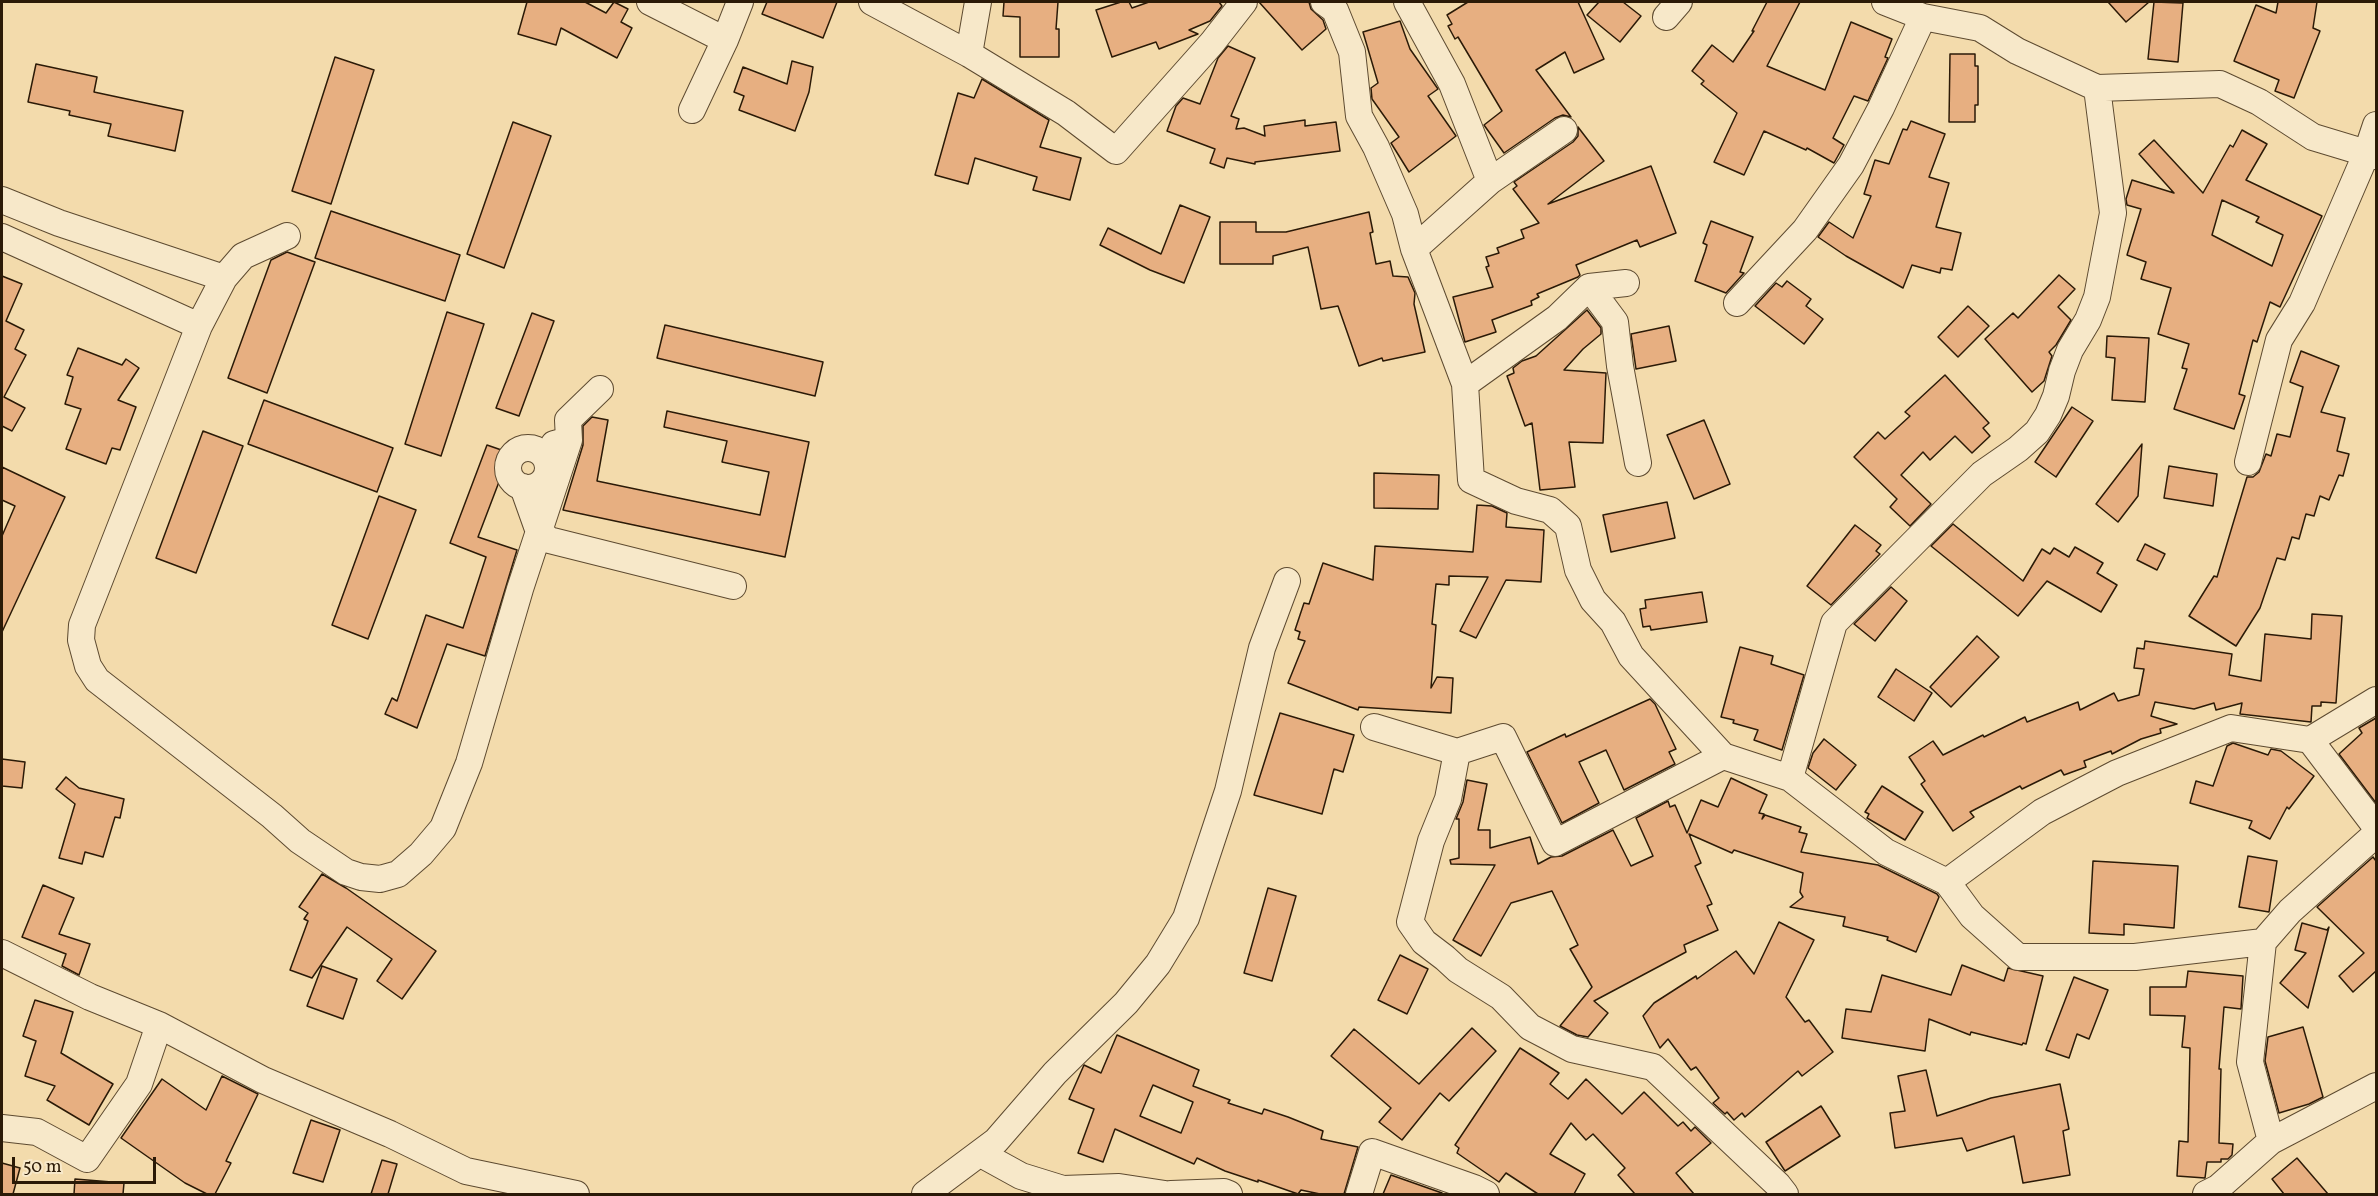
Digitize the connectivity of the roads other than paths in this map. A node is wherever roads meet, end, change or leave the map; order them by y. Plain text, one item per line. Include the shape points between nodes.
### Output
1 (650, 2) edge
2 (740, 2) edge
3 (872, 2) edge
4 (978, 2) edge
5 (1244, 2) edge
6 (1324, 2) edge
7 (1407, 2) edge
8 (1885, 2) edge
9 (1923, 17) junction
10 (725, 40) junction
11 (969, 54) junction
12 (2097, 88) junction
13 (692, 110) dead end
14 (2376, 125) edge
15 (1564, 130) dead end
16 (2372, 154) edge
17 (1490, 181) junction
18 (2, 200) edge
19 (287, 236) dead end
20 (2, 237) edge
21 (1414, 249) junction
22 (224, 278) junction
23 (1626, 283) dead end
24 (1589, 287) junction
25 (1737, 303) dead end
26 (199, 326) junction
27 (1465, 384) junction
28 (600, 389) dead end
29 (568, 440) junction
30 (2248, 462) dead end
31 (1638, 463) dead end
32 (538, 532) junction
33 (1287, 581) dead end
34 (733, 586) dead end
35 (2376, 700) edge
36 (1374, 727) dead end
37 (2310, 740) junction
38 (1457, 752) junction
39 (1723, 756) junction
40 (1790, 778) junction
41 (2376, 827) edge
42 (2376, 834) edge
43 (1947, 882) junction
44 (2263, 942) junction
45 (2, 953) edge
46 (159, 1025) junction
47 (2376, 1086) edge
48 (2, 1128) edge
49 (2271, 1142) junction
50 (981, 1154) junction
51 (576, 1194) edge
52 (925, 1194) edge
53 (1165, 1194) edge
54 (1171, 1194) edge
55 (1229, 1194) edge
56 (1359, 1194) edge
57 (1486, 1194) edge
58 (1785, 1194) edge
59 (2206, 1194) edge

1 - 10 street
2 - 10 street
3 - 11 street
4 - 11 street
5 - 11 street via 1116,151 1066,113
6 - 21 street via 1335,10 1352,52 1359,116 1405,214
7 - 17 street via 1452,84
8 - 9 street
9 - 12 street via 1980,28 2017,51
9 - 25 street via 1851,165 1805,230
10 - 13 street
12 - 16 street via 2220,84 2259,102 2313,136
12 - 40 street via 2113,213 2097,297 2070,350 2049,415 2018,449 1982,474 1834,623
14 - 16 street
15 - 17 street
16 - 30 street via 2302,303 2279,340
17 - 21 street
18 - 22 street
19 - 22 street via 243,256
20 - 26 street
21 - 27 street
22 - 26 street
23 - 24 street
24 - 27 street via 1557,318
24 - 31 street via 1615,322
26 - 32 street via 82,625 81,640 88,666 97,680 300,841 346,872 380,879 398,873 422,854 443,828 469,763
27 - 39 street via 1471,480 1516,501 1550,510 1568,526 1578,570 1593,600 1613,622 1631,656
28 - 29 street via 568,420
29 - 32 street
29 - 32 street via 537,450 546,460 547,475 537,486 523,488
32 - 34 street via 549,540
33 - 50 street via 1262,648 1228,791 1186,918 1158,964 1126,1003
35 - 37 street
36 - 38 street
37 - 41 street
37 - 43 street via 2231,728 2117,773 2042,812
38 - 39 street via 1503,737 1555,843
38 - 58 street via 1448,800 1431,841 1410,922 1424,942 1458,970 1501,997 1530,1027 1572,1049 1653,1067
39 - 40 street
40 - 43 street via 1886,852
42 - 44 street via 2290,911
43 - 44 street via 1972,916 2018,957 2135,957
44 - 49 street via 2250,1062
45 - 46 street via 90,997
46 - 48 street via 139,1084 87,1159 37,1132
46 - 51 street via 263,1080 466,1171
47 - 49 street
49 - 59 street
50 - 52 street
50 - 53 street via 1021,1176 1063,1189 1119,1187
54 - 55 street
56 - 57 street via 1372,1152

